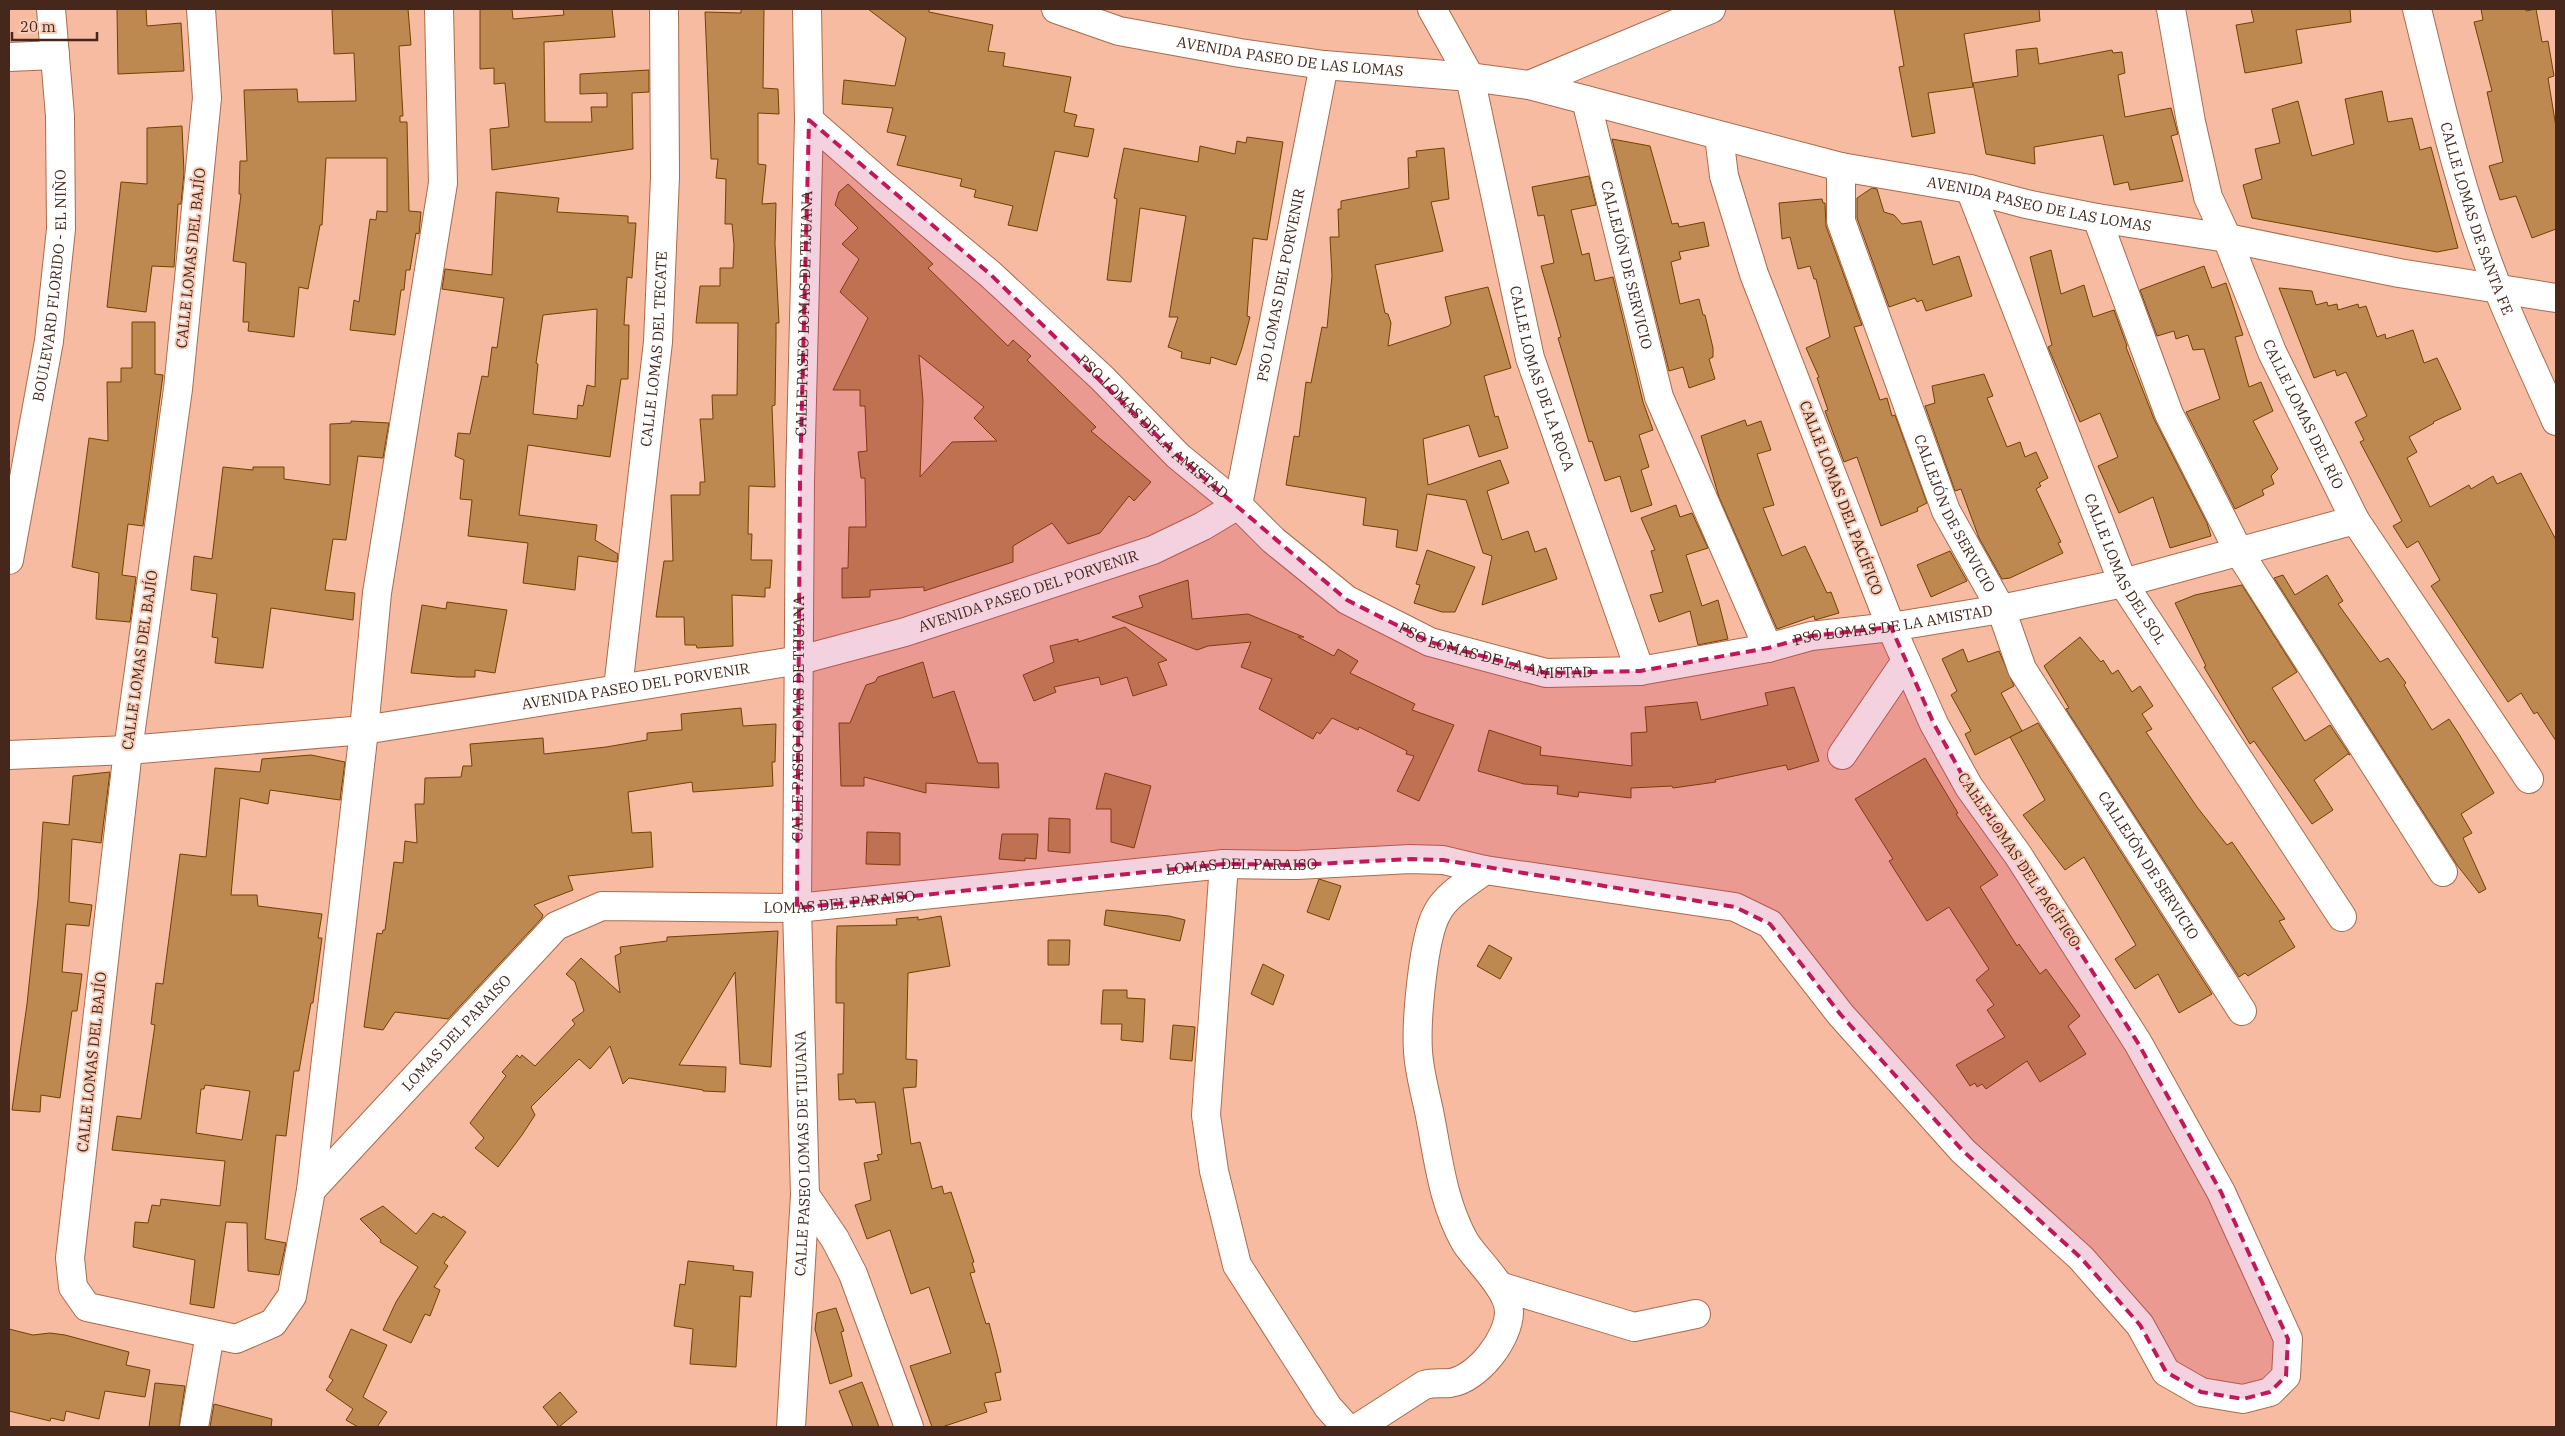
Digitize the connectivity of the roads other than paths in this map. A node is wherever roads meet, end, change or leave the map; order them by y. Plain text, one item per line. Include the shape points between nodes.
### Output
1 (52, 9) edge
2 (201, 9) edge
3 (439, 9) edge
4 (664, 9) edge
5 (807, 9) edge
6 (1056, 9) edge
7 (1432, 9) edge
8 (1711, 9) edge
9 (2170, 9) edge
10 (2418, 9) edge
11 (55, 55) junction
12 (9, 57) edge
13 (1324, 65) junction
14 (1470, 77) junction
15 (1529, 85) junction
16 (1586, 100) junction
17 (810, 120) junction
18 (1719, 136) junction
19 (1841, 167) junction
20 (1970, 189) junction
21 (2097, 218) junction
22 (2227, 238) junction
23 (2498, 289) junction
24 (2556, 298) edge
25 (2556, 421) edge
26 (1238, 505) junction
27 (14, 506) edge
28 (2355, 520) junction
29 (2239, 552) junction
30 (9, 560) edge
31 (2123, 583) junction
32 (2001, 609) junction
33 (1891, 627) junction
34 (1768, 648) junction
35 (800, 660) junction
36 (1906, 661) junction
37 (1640, 671) junction
38 (618, 688) junction
39 (364, 730) junction
40 (128, 750) junction
41 (9, 755) edge
42 (1842, 755) dead end
43 (2530, 779) dead end
44 (1224, 864) junction
45 (1485, 870) junction
46 (2443, 872) dead end
47 (797, 908) junction
48 (2342, 918) dead end
49 (2242, 1011) dead end
50 (311, 1190) junction
51 (805, 1195) junction
52 (1499, 1286) junction
53 (1696, 1314) dead end
54 (210, 1334) junction
55 (194, 1427) edge
56 (791, 1427) edge
57 (909, 1427) edge
58 (1346, 1427) edge
59 (1359, 1427) edge

1 - 11 street, BOULEVARD FLORIDO - EL NIÑO
2 - 40 street, CALLE LOMAS DEL BAJÍO via 208,98 178,389
3 - 39 street via 443,183 377,593
4 - 38 street, CALLE LOMAS DEL TECATE via 665,177 658,342
5 - 17 street, CALLE PASEO LOMAS DE TIJUANA
6 - 13 street, AVENIDA PASEO DE LAS LOMAS via 1119,32
7 - 14 street, CALLE LOMAS DE LA ROCA
8 - 15 street
9 - 22 street, CALLE LOMAS DEL RÍO via 2208,197
10 - 23 street, CALLE LOMAS DE SANTA FE via 2470,211
11 - 12 street
11 - 27 street, BOULEVARD FLORIDO - EL NIÑO via 60,116 61,229 49,342
13 - 14 street, AVENIDA PASEO DE LAS LOMAS
13 - 26 street, PSO LOMAS DEL PORVENIR
14 - 15 street, AVENIDA PASEO DE LAS LOMAS
14 - 37 street, CALLE LOMAS DE LA ROCA via 1530,358
15 - 16 street, AVENIDA PASEO DE LAS LOMAS
16 - 18 street, AVENIDA PASEO DE LAS LOMAS
16 - 34 street, CALLEJÓN DE SERVICIO via 1659,397
17 - 26 street, PSO LOMAS DE LA AMISTAD via 990,274 1102,378 1178,456
17 - 35 street, CALLE PASEO LOMAS DE TIJUANA via 800,480
18 - 19 street, AVENIDA PASEO DE LAS LOMAS
18 - 33 street, CALLE LOMAS DEL PACÍFICO via 1724,176 1754,274
19 - 20 street, AVENIDA PASEO DE LAS LOMAS
19 - 32 street, CALLEJÓN DE SERVICIO via 1841,221 1946,512
20 - 21 street, AVENIDA PASEO DE LAS LOMAS
20 - 31 street, CALLE LOMAS DEL SOL
21 - 22 street, AVENIDA PASEO DE LAS LOMAS
21 - 29 street via 2169,414
22 - 23 street, AVENIDA PASEO DE LAS LOMAS via 2399,273
22 - 28 street, CALLE LOMAS DEL RÍO via 2272,352
23 - 24 street, AVENIDA PASEO DE LAS LOMAS
23 - 25 street, CALLE LOMAS DE SANTA FE
26 - 35 street, AVENIDA PASEO DEL PORVENIR via 1153,550 905,632
26 - 37 street, PSO LOMAS DE LA AMISTAD via 1273,540 1347,600 1430,642 1546,673
27 - 30 street, BOULEVARD FLORIDO - EL NIÑO
28 - 29 street, PSO LOMAS DE LA AMISTAD
28 - 43 street, CALLE LOMAS DEL RÍO
29 - 31 street, PSO LOMAS DE LA AMISTAD
29 - 46 street
31 - 32 street, PSO LOMAS DE LA AMISTAD
31 - 48 street, CALLE LOMAS DEL SOL
32 - 33 street, PSO LOMAS DE LA AMISTAD
32 - 49 street, CALLEJÓN DE SERVICIO via 2022,669
33 - 34 street, PSO LOMAS DE LA AMISTAD via 1811,636
33 - 36 street, CALLE LOMAS DEL PACÍFICO
34 - 37 street, PSO LOMAS DE LA AMISTAD
35 - 38 street, AVENIDA PASEO DEL PORVENIR
35 - 47 street, CALLE PASEO LOMAS DE TIJUANA
36 - 42 street
36 - 45 street, CALLE LOMAS DEL PACÍFICO via 1934,724 1969,787 2018,855 2138,1043 2221,1192 2288,1339 2286,1376 2270,1392 2243,1399 2202,1392 2166,1372 2140,1325 2082,1258 1963,1150 1841,1015 1770,924 1735,907
38 - 39 street, AVENIDA PASEO DEL PORVENIR
39 - 40 street, AVENIDA PASEO DEL PORVENIR
39 - 50 street
40 - 41 street, AVENIDA PASEO DEL PORVENIR
40 - 54 street, CALLE LOMAS DEL BAJÍO via 70,1258 73,1287 87,1307
44 - 45 street, LOMAS DEL PARAISO via 1297,865 1410,859 1443,860
44 - 47 street, LOMAS DEL PARAISO
44 - 58 street via 1206,1115 1214,1171 1237,1265 1328,1407
45 - 52 street via 1437,913 1423,963 1418,1051 1442,1187 1465,1242
47 - 50 street, LOMAS DEL PARAISO via 602,906 556,926
47 - 51 street, CALLE PASEO LOMAS DE TIJUANA
50 - 54 street via 292,1296 273,1323 236,1339
51 - 56 street, CALLE PASEO LOMAS DE TIJUANA
51 - 57 street via 854,1274
52 - 53 street via 1634,1327
52 - 59 street via 1509,1309 1507,1330 1480,1368 1450,1383 1424,1385
54 - 55 street

